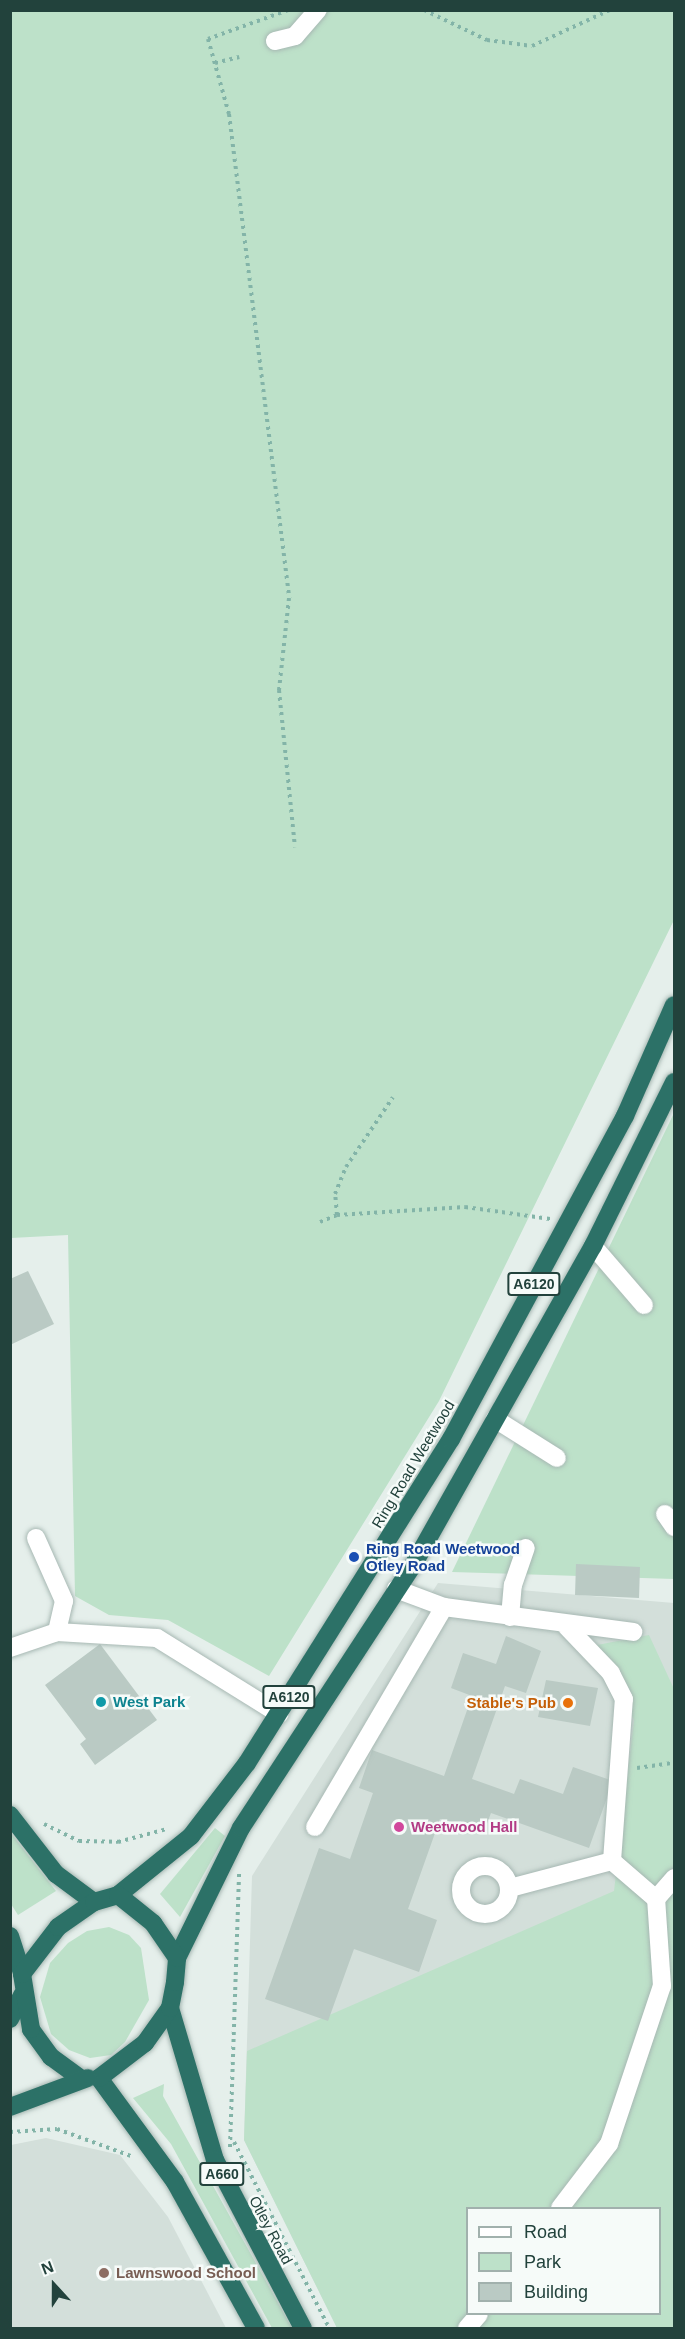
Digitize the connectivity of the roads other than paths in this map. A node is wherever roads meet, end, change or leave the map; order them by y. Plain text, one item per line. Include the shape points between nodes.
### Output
1 (318, 10) edge
2 (274, 41) dead end
3 (675, 1005) edge
4 (675, 1082) edge
5 (593, 1246) junction
6 (644, 1305) dead end
7 (495, 1419) junction
8 (557, 1458) dead end
9 (36, 1538) dead end
10 (526, 1548) dead end
11 (396, 1589) junction
12 (444, 1607) junction
13 (510, 1617) junction
14 (567, 1627) junction
15 (57, 1632) junction
16 (633, 1632) dead end
17 (10, 1648) edge
18 (279, 1714) junction
19 (10, 1815) edge
20 (315, 1827) dead end
21 (612, 1861) junction
22 (675, 1878) edge
23 (510, 1888) dead end
24 (118, 1895) junction
25 (656, 1899) junction
26 (94, 1902) junction
27 (10, 1936) edge
28 (177, 1958) junction
29 (22, 1974) junction
30 (22, 1995) junction
31 (170, 2008) junction
32 (10, 2019) edge
33 (80, 2078) junction
34 (99, 2078) junction
35 (10, 2107) edge
36 (561, 2207) edge
37 (477, 2315) edge
38 (256, 2328) edge
39 (303, 2328) edge
40 (467, 2328) edge

1 - 2 lane via 295,36
3 - 18 highway, Ring Road Weetwood / A6120 via 625,1116 452,1439
4 - 5 highway, A6120
5 - 6 lane
5 - 7 highway, A6120
7 - 8 lane
7 - 11 highway, A6120
9 - 15 lane via 64,1601
10 - 13 lane via 513,1585
11 - 12 lane
11 - 28 highway, A6120 via 241,1828
12 - 13 lane
12 - 20 lane
13 - 14 lane
14 - 16 lane
14 - 21 lane via 610,1673 624,1699
15 - 17 lane
15 - 18 lane via 157,1638
18 - 24 highway, Ring Road Weetwood / A6120 via 191,1836
19 - 26 highway via 56,1874
21 - 23 lane
21 - 25 lane
22 - 25 lane
24 - 26 highway, A6120
24 - 28 highway via 153,1923
25 - 36 lane via 662,1986 609,2144
26 - 29 highway, A6120 via 58,1927
27 - 29 highway
28 - 31 highway, A6120
29 - 30 highway
30 - 32 highway
30 - 33 highway via 31,2029 51,2057
31 - 34 highway, A6120 via 145,2043
31 - 39 highway, Otley Road / A660 via 215,2160
33 - 34 highway
33 - 35 highway
34 - 38 highway, A660 via 149,2140
37 - 40 lane

